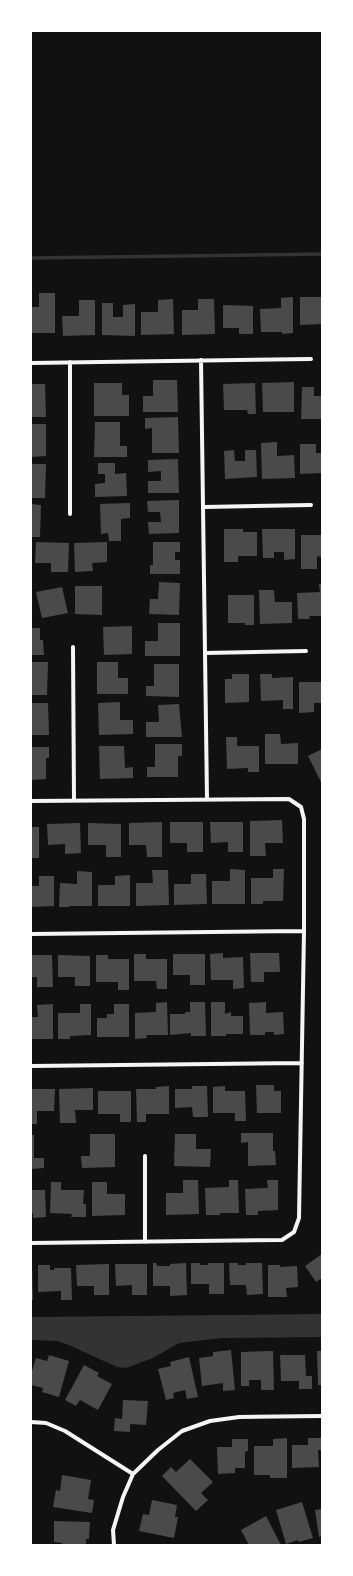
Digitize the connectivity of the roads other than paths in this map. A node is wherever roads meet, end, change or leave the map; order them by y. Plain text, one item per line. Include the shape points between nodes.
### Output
1 (311, 359) dead end
2 (201, 360) junction
3 (70, 362) junction
4 (31, 363) edge
5 (311, 505) dead end
6 (204, 506) junction
7 (70, 514) dead end
8 (73, 647) dead end
9 (306, 651) dead end
10 (205, 653) junction
11 (207, 799) junction
12 (74, 800) junction
13 (31, 801) edge
14 (304, 931) junction
15 (31, 934) edge
16 (302, 1063) junction
17 (31, 1066) edge
18 (146, 1156) dead end
19 (146, 1242) junction
20 (31, 1243) edge
21 (322, 1416) edge
22 (31, 1422) edge
23 (133, 1474) junction
24 (114, 1545) edge

1 - 2 street
2 - 3 street
2 - 6 street
3 - 4 street
3 - 7 street
5 - 6 street
6 - 10 street
8 - 12 street
9 - 10 street
10 - 11 street
11 - 12 street
11 - 14 street via 290,799 301,808 304,819
12 - 13 street
14 - 15 street
14 - 16 street
16 - 17 street
16 - 19 street via 300,1218 294,1232 282,1240
18 - 19 street
19 - 20 street
21 - 23 street via 239,1417 210,1421 182,1431
22 - 23 street via 46,1423 65,1431
23 - 24 street via 113,1530

